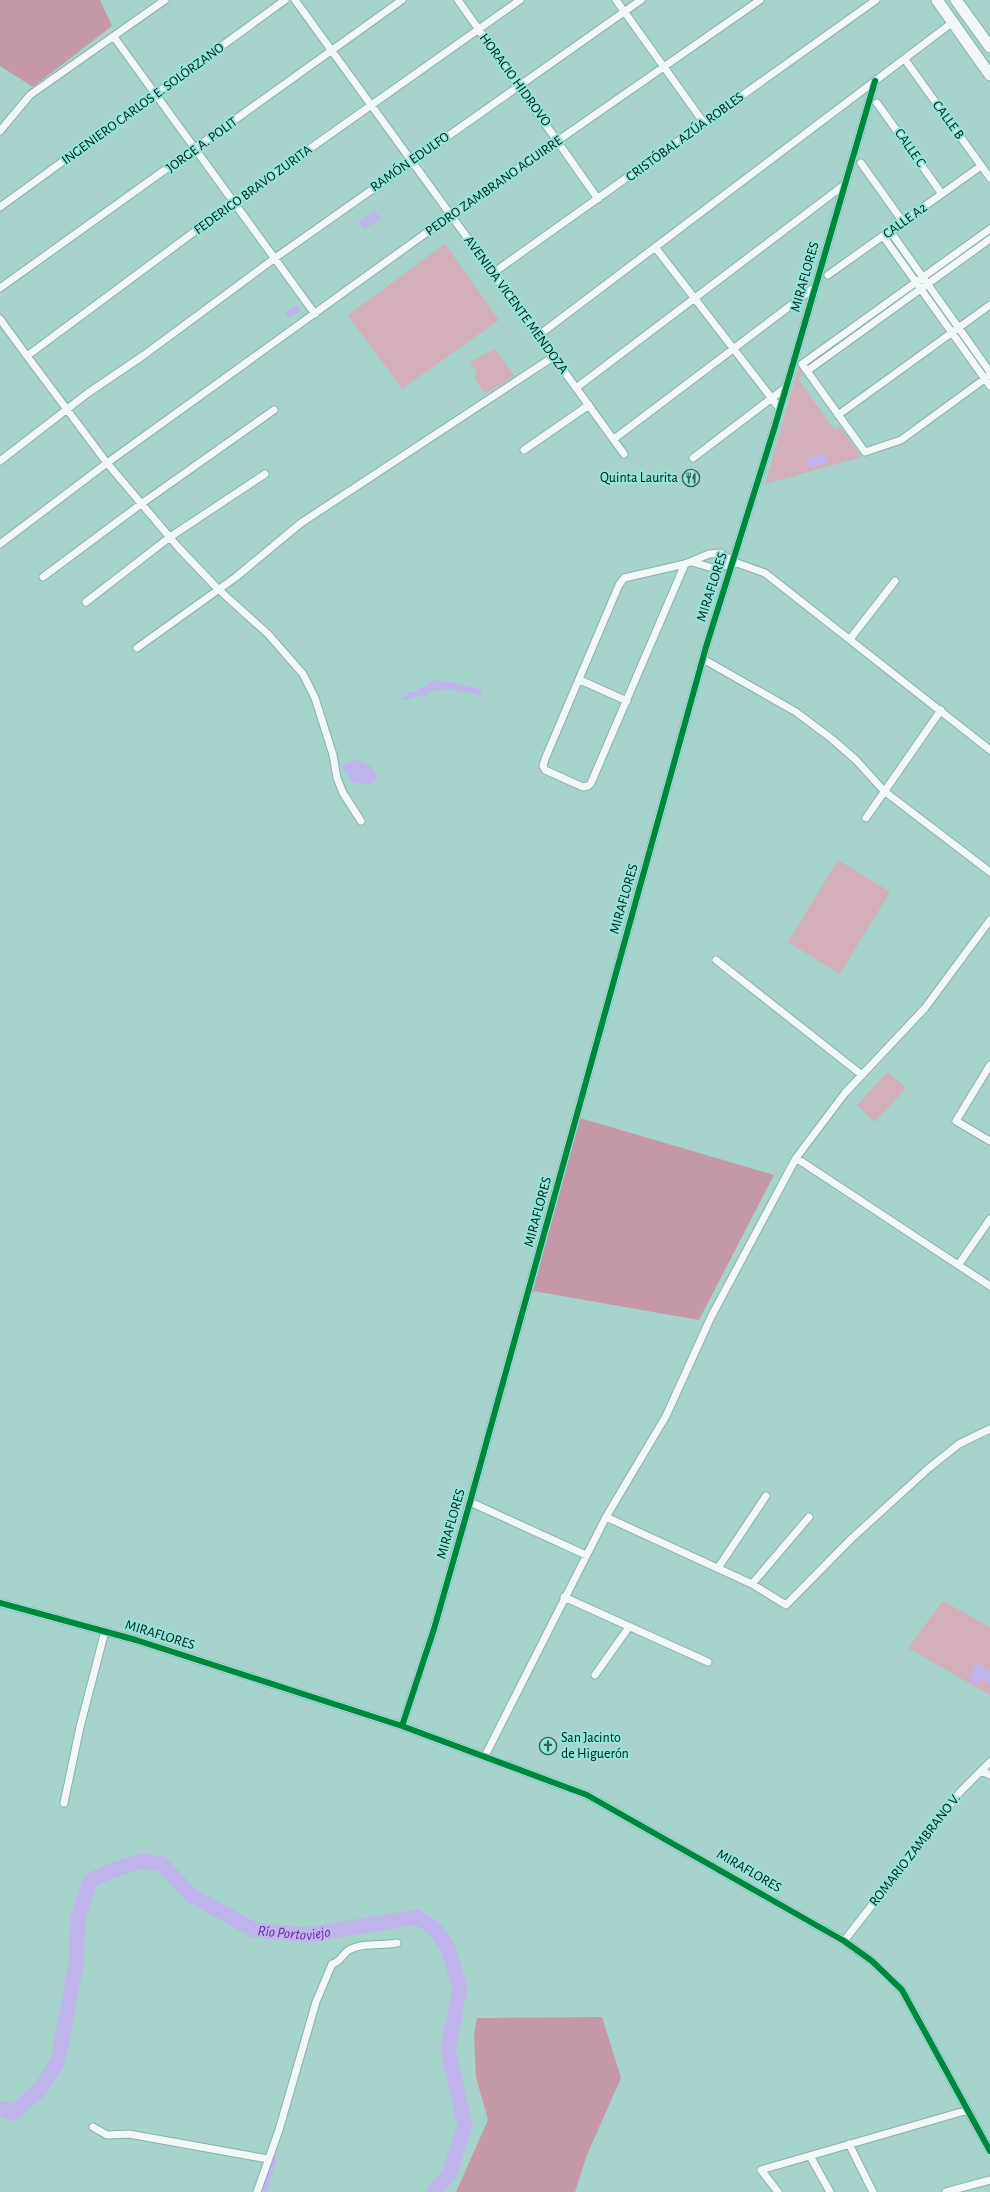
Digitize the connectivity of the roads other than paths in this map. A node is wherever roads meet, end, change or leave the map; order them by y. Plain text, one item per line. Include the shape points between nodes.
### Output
1 (166, 0) edge
2 (285, 0) edge
3 (295, 0) edge
4 (402, 0) edge
5 (458, 0) edge
6 (520, 0) edge
7 (616, 0) edge
8 (641, 0) edge
9 (760, 0) edge
10 (876, 0) edge
11 (937, 0) edge
12 (956, 0) edge
13 (624, 12) junction
14 (952, 22) junction
15 (478, 29) junction
16 (114, 37) junction
17 (990, 47) edge
18 (332, 51) junction
19 (906, 62) dead end
20 (664, 67) junction
21 (990, 75) edge
22 (874, 81) junction
23 (519, 85) junction
24 (155, 95) junction
25 (878, 103) dead end
26 (372, 106) junction
27 (704, 124) junction
28 (0, 131) edge
29 (558, 141) junction
30 (195, 150) junction
31 (412, 161) junction
32 (861, 163) dead end
33 (981, 166) junction
34 (990, 178) edge
35 (844, 185) junction
36 (942, 194) junction
37 (598, 199) junction
38 (234, 203) junction
39 (0, 207) edge
40 (451, 215) junction
41 (903, 222) junction
42 (990, 229) edge
43 (890, 231) junction
44 (883, 236) junction
45 (990, 239) edge
46 (655, 247) junction
47 (275, 258) junction
48 (493, 273) junction
49 (828, 275) dead end
50 (922, 277) junction
51 (915, 282) junction
52 (927, 284) junction
53 (815, 287) junction
54 (0, 288) edge
55 (920, 289) junction
56 (695, 298) junction
57 (990, 305) edge
58 (315, 314) junction
59 (0, 320) edge
60 (958, 328) junction
61 (951, 333) junction
62 (539, 335) junction
63 (733, 348) junction
64 (27, 356) junction
65 (553, 357) junction
66 (807, 371) junction
67 (990, 372) edge
68 (988, 377) edge
69 (990, 386) edge
70 (576, 388) junction
71 (785, 388) junction
72 (772, 398) junction
73 (589, 405) junction
74 (780, 409) junction
75 (67, 410) junction
76 (274, 410) dead end
77 (838, 414) junction
78 (614, 439) junction
79 (524, 450) dead end
80 (624, 454) dead end
81 (693, 458) dead end
82 (0, 461) edge
83 (108, 463) junction
84 (265, 474) dead end
85 (141, 504) junction
86 (170, 537) junction
87 (0, 544) edge
88 (734, 562) junction
89 (688, 563) junction
90 (43, 577) dead end
91 (895, 581) dead end
92 (218, 589) junction
93 (86, 602) dead end
94 (850, 639) junction
95 (137, 648) dead end
96 (703, 659) junction
97 (580, 680) junction
98 (627, 701) junction
99 (941, 710) junction
100 (990, 750) edge
101 (884, 791) junction
102 (866, 818) dead end
103 (361, 821) dead end
104 (990, 872) edge
105 (990, 920) edge
106 (716, 960) dead end
107 (990, 1065) edge
108 (862, 1075) junction
109 (990, 1141) edge
110 (796, 1158) junction
111 (990, 1219) edge
112 (959, 1264) junction
113 (990, 1286) edge
114 (990, 1429) edge
115 (766, 1496) dead end
116 (470, 1502) junction
117 (606, 1517) junction
118 (809, 1517) dead end
119 (586, 1555) junction
120 (718, 1568) junction
121 (752, 1584) junction
122 (564, 1597) junction
123 (0, 1603) edge
124 (629, 1627) junction
125 (105, 1632) junction
126 (708, 1662) dead end
127 (595, 1675) dead end
128 (402, 1726) junction
129 (485, 1756) junction
130 (990, 1762) edge
131 (982, 1771) junction
132 (990, 1775) edge
133 (64, 1803) dead end
134 (844, 1940) junction
135 (397, 1943) dead end
136 (968, 2110) junction
137 (93, 2127) dead end
138 (849, 2144) junction
139 (990, 2151) edge
140 (810, 2156) junction
141 (268, 2159) junction
142 (990, 2180) edge
143 (257, 2192) edge
144 (778, 2192) edge
145 (830, 2192) edge
146 (873, 2192) edge
147 (946, 2192) edge

1 - 16 street
2 - 24 street, INGENIERO CARLOS E. SOLÓRZANO
3 - 18 street, AVENIDA VICENTE MENDOZA
4 - 18 street, JORGE A. POLIT
5 - 15 street, HORACIO HIDROVO
6 - 15 street, FEDERICO BRAVO ZURITA
7 - 13 street
8 - 13 street, RAMÓN EDULFO
9 - 20 street, PEDRO ZAMBRANO AGUIRRE
10 - 27 street, CRISTÓBAL AZÚA ROBLES
11 - 14 main road
12 - 17 main road
13 - 20 street
13 - 23 street, RAMÓN EDULFO
14 - 21 main road
14 - 22 street
15 - 23 street, HORACIO HIDROVO
15 - 26 street, FEDERICO BRAVO ZURITA
16 - 24 street
16 - 28 street via 30,96
18 - 26 street, AVENIDA VICENTE MENDOZA
18 - 30 street, JORGE A. POLIT
19 - 33 street, CALLE B
20 - 27 street
20 - 29 street, PEDRO ZAMBRANO AGUIRRE
22 - 35 street, MIRAFLORES
22 - 46 street
23 - 29 street, HORACIO HIDROVO
23 - 31 street, RAMÓN EDULFO
24 - 30 street
24 - 39 street, INGENIERO CARLOS E. SOLÓRZANO
25 - 36 street, CALLE C
26 - 31 street, AVENIDA VICENTE MENDOZA
26 - 38 street, FEDERICO BRAVO ZURITA
27 - 37 street, CRISTÓBAL AZÚA ROBLES
29 - 37 street, HORACIO HIDROVO
29 - 40 street, PEDRO ZAMBRANO AGUIRRE
30 - 38 street
30 - 54 street, JORGE A. POLIT
31 - 40 street, AVENIDA VICENTE MENDOZA
31 - 47 street, RAMÓN EDULFO
32 - 41 street
33 - 34 street, CALLE B
33 - 36 street, CALLE A2
35 - 53 street, MIRAFLORES
35 - 56 street
36 - 41 street, CALLE A2
37 - 48 street, CRISTÓBAL AZÚA ROBLES
38 - 47 street
38 - 64 street, FEDERICO BRAVO ZURITA
40 - 48 street, AVENIDA VICENTE MENDOZA
40 - 58 street, PEDRO ZAMBRANO AGUIRRE
41 - 43 street, CALLE A2
42 - 50 street
43 - 44 street, CALLE A2
43 - 50 street
44 - 49 street, CALLE A2
44 - 51 street
45 - 52 street
46 - 56 street
46 - 62 street
47 - 58 street
47 - 75 street, RAMÓN EDULFO
48 - 62 street, AVENIDA VICENTE MENDOZA
50 - 51 street
50 - 52 street
51 - 55 street
51 - 66 street via 802,364
52 - 55 street
52 - 60 street
53 - 63 street
53 - 71 street, MIRAFLORES
55 - 61 street
55 - 66 street
56 - 63 street
56 - 70 street
57 - 60 street
58 - 83 street, PEDRO ZAMBRANO AGUIRRE
59 - 64 street
60 - 61 street
60 - 67 street
61 - 68 street
61 - 77 street
62 - 65 street, AVENIDA VICENTE MENDOZA
63 - 72 street
63 - 78 street
64 - 75 street
65 - 70 street, AVENIDA VICENTE MENDOZA
65 - 92 street via 301,523
66 - 77 street
68 - 69 street
68 - 77 street via 901,440 866,452
70 - 73 street, AVENIDA VICENTE MENDOZA
71 - 72 street
71 - 74 street, MIRAFLORES
72 - 74 street
72 - 81 street
73 - 78 street, AVENIDA VICENTE MENDOZA
73 - 79 street
74 - 88 street, MIRAFLORES
75 - 82 street, RAMÓN EDULFO
75 - 83 street
76 - 85 street
78 - 80 street, AVENIDA VICENTE MENDOZA
83 - 85 street
83 - 87 street, PEDRO ZAMBRANO AGUIRRE
84 - 86 street
85 - 86 street
85 - 90 street
86 - 92 street
86 - 93 street
88 - 89 street via 716,569
88 - 89 street via 720,553 709,554
88 - 94 street via 766,573
88 - 96 street, MIRAFLORES
89 - 97 street via 624,578
89 - 98 street
91 - 94 street
92 - 95 street
92 - 103 street via 268,634 303,674 320,712 337,778 343,793
94 - 99 street
96 - 101 street via 796,712 856,760
96 - 116 street, MIRAFLORES
97 - 98 street
97 - 98 street via 543,766 545,770 582,787 591,783
99 - 100 street
99 - 101 street
101 - 102 street
101 - 104 street
105 - 108 street via 925,1008
106 - 108 street
107 - 109 street via 956,1121
108 - 110 street via 834,1106
110 - 112 street
110 - 117 street via 711,1317 666,1416
111 - 112 street
112 - 113 street
114 - 121 street via 959,1444 929,1468 851,1539 786,1605
115 - 120 street
116 - 119 street
116 - 128 street, MIRAFLORES via 434,1628
117 - 119 street
117 - 120 street
118 - 121 street
119 - 122 street
120 - 121 street
122 - 124 street
122 - 129 street
123 - 125 street, MIRAFLORES
124 - 126 street
124 - 127 street
125 - 128 street, MIRAFLORES
125 - 133 street via 80,1727
128 - 129 street, MIRAFLORES
129 - 134 street, MIRAFLORES via 588,1794
130 - 131 street, ROMARIO ZAMBRANO V.
131 - 132 street
131 - 134 street, ROMARIO ZAMBRANO V. via 960,1792
134 - 136 street, MIRAFLORES via 872,1961 902,1990
135 - 141 street via 366,1945 349,1950 338,1962 332,1964 316,2002
136 - 138 street
136 - 139 street, MIRAFLORES
137 - 141 street via 107,2135 129,2134
138 - 140 street
138 - 146 street
140 - 144 street via 761,2170
140 - 145 street
141 - 143 street
142 - 147 street

